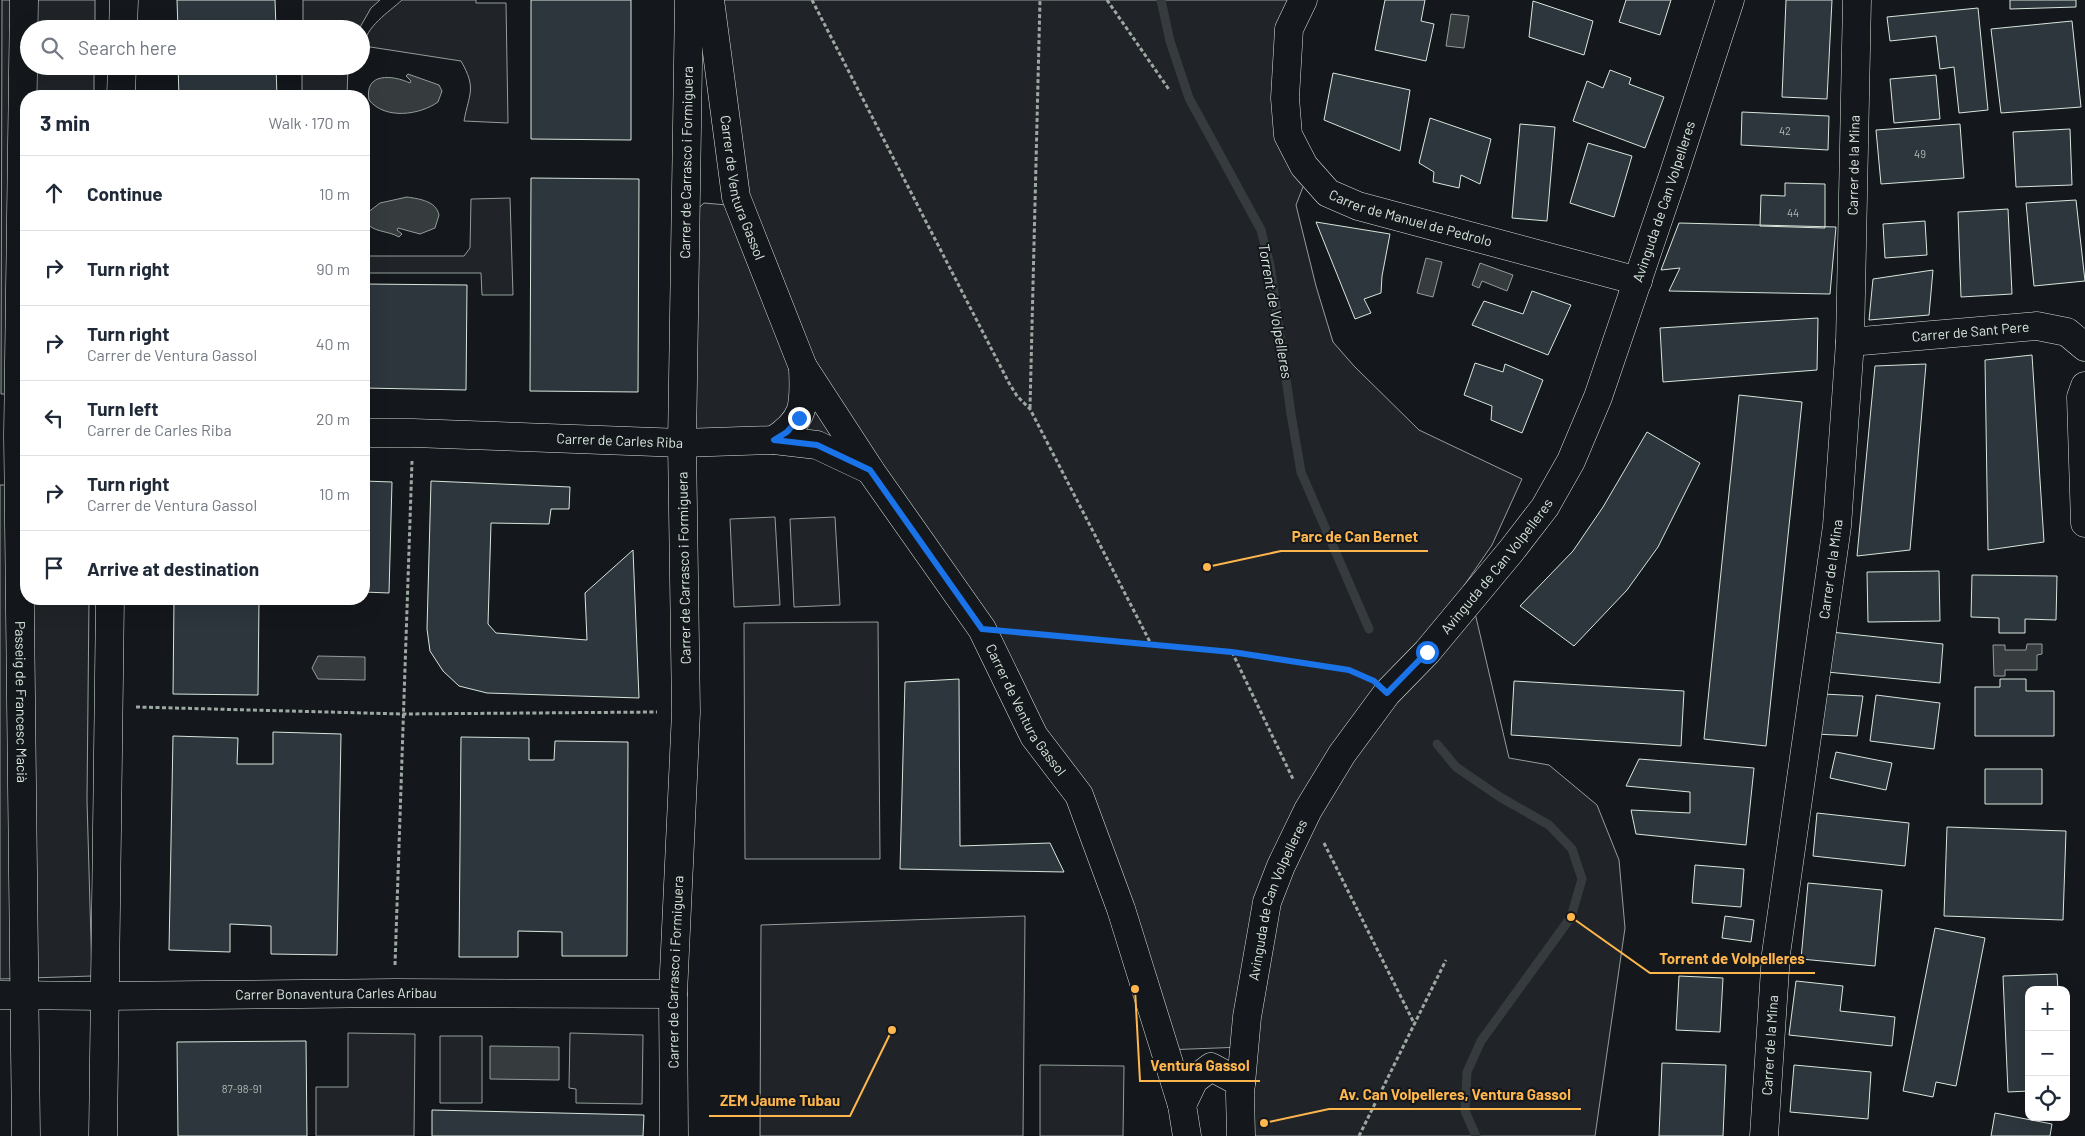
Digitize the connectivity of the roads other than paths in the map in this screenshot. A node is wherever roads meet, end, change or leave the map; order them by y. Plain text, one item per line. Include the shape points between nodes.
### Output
1 (24, 0) edge
2 (124, 0) edge
3 (689, 0) edge
4 (710, 0) edge
5 (1303, 0) edge
6 (1730, 0) edge
7 (1858, 0) edge
8 (24, 20) edge
9 (123, 20) edge
10 (22, 75) edge
11 (122, 75) edge
12 (22, 90) edge
13 (121, 90) edge
14 (20, 193) edge
15 (1638, 280) junction
16 (1850, 342) junction
17 (2085, 347) edge
18 (803, 367) junction
19 (2085, 386) edge
20 (370, 433) edge
21 (15, 435) edge
22 (774, 440) junction
23 (682, 443) junction
24 (870, 470) junction
25 (2085, 523) edge
26 (110, 605) edge
27 (674, 994) junction
28 (12, 996) edge
29 (104, 996) junction
30 (1158, 1032) junction
31 (1194, 1080) junction
32 (1241, 1083) junction
33 (1182, 1105) junction
34 (26, 1136) edge
35 (103, 1136) edge
36 (674, 1136) edge
37 (1187, 1136) edge
38 (1241, 1136) edge
39 (1764, 1136) edge

1 - 8 street, Passeig de Francesc Macià
2 - 9 street
3 - 23 street, Carrer de Carrasco i Formiguera
4 - 18 street, Carrer de Ventura Gassol via 736,197
5 - 15 street, Carrer de Manuel de Pedrolo via 1288,30 1285,98 1288,136 1304,166 1328,193 1358,206
6 - 15 street, Avinguda de Can Volpelleres
7 - 16 street, Carrer de la Mina
10 - 12 street, Passeig de Francesc Macià
11 - 13 street
14 - 21 street, Passeig de Francesc Macià
15 - 32 street, Avinguda de Can Volpelleres via 1598,397 1571,461 1545,507 1427,652 1387,693 1342,754 1308,810 1267,902 1247,1016
16 - 17 street, Carrer de Sant Pere via 2036,326 2067,332
16 - 39 street, Carrer de la Mina via 1838,526 1776,954
18 - 22 street, Carrer de Ventura Gassol via 804,390 799,418 787,432
18 - 24 street, Carrer de Ventura Gassol
19 - 25 street via 2081,397
20 - 23 street, Carrer de Carles Riba
21 - 28 street, Passeig de Francesc Macià
22 - 23 street, Carrer de Carles Riba
22 - 24 street, Carrer de Carles Riba via 817,445
23 - 27 street, Carrer de Carrasco i Formiguera via 686,712
24 - 30 street, Carrer de Ventura Gassol via 982,629 1034,736 1079,795 1121,909
26 - 29 street
27 - 29 street, Carrer Bonaventura Carles Aribau
27 - 36 street, Carrer de Carrasco i Formiguera
28 - 29 street, Carrer Bonaventura Carles Aribau
28 - 34 street, Passeig de Francesc Macià
29 - 35 street
30 - 31 street, Carrer de Ventura Gassol
30 - 33 street, Carrer de Ventura Gassol
31 - 32 street via 1212,1067
31 - 33 street
32 - 38 street, Avinguda de Can Volpelleres
33 - 37 street, Carrer de Ventura Gassol

